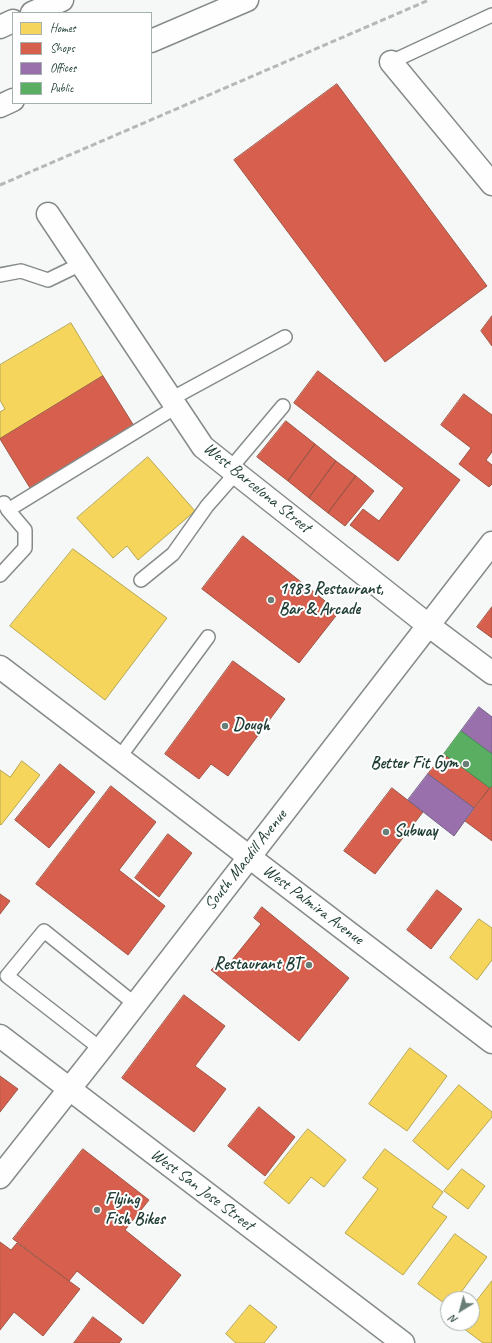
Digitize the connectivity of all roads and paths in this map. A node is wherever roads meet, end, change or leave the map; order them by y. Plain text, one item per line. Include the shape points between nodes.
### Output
1 (62, 0) edge
2 (247, 0) edge
3 (34, 12) edge
4 (492, 15) edge
5 (12, 21) edge
6 (0, 27) edge
7 (152, 41) edge
8 (391, 62) joint
9 (12, 100) edge
10 (0, 106) edge
11 (492, 184) edge
12 (48, 214) dead end
13 (82, 264) junction
14 (0, 275) edge
15 (285, 337) dead end
16 (174, 403) junction
17 (283, 406) dead end
18 (233, 471) junction
19 (3, 503) edge
20 (492, 543) edge
21 (0, 575) edge
22 (141, 580) dead end
23 (428, 625) junction
24 (208, 636) dead end
25 (0, 667) edge
26 (492, 673) edge
27 (119, 758) junction
28 (249, 857) junction
29 (136, 1004) junction
30 (0, 1036) edge
31 (492, 1042) edge
32 (101, 1048) junction
33 (69, 1089) junction
34 (0, 1177) edge
35 (403, 1343) edge

1 - 3 main road
2 - 7 main road
4 - 8 lane
5 - 6 main road
8 - 11 main road
9 - 10 main road
12 - 13 main road, West Barcelona Street
13 - 14 lane via 48,280 21,271
13 - 16 main road, West Barcelona Street
15 - 16 lane
16 - 18 main road, West Barcelona Street via 203,448
16 - 19 lane
17 - 18 lane
18 - 22 lane via 173,554
18 - 23 main road, West Barcelona Street
19 - 21 lane via 25,530 25,548
20 - 23 main road, South Macdill Avenue
23 - 26 main road, West Barcelona Street
23 - 28 main road, South Macdill Avenue
24 - 27 lane
25 - 27 main road, West Palmira Avenue
27 - 28 main road, West Palmira Avenue
28 - 29 main road, South Macdill Avenue
28 - 31 main road, West Palmira Avenue
29 - 32 main road, South Macdill Avenue
29 - 32 lane via 44,931 7,976
30 - 33 main road, West San Jose Street
32 - 33 main road, South Macdill Avenue
33 - 34 main road, South Macdill Avenue
33 - 35 main road, West San Jose Street

